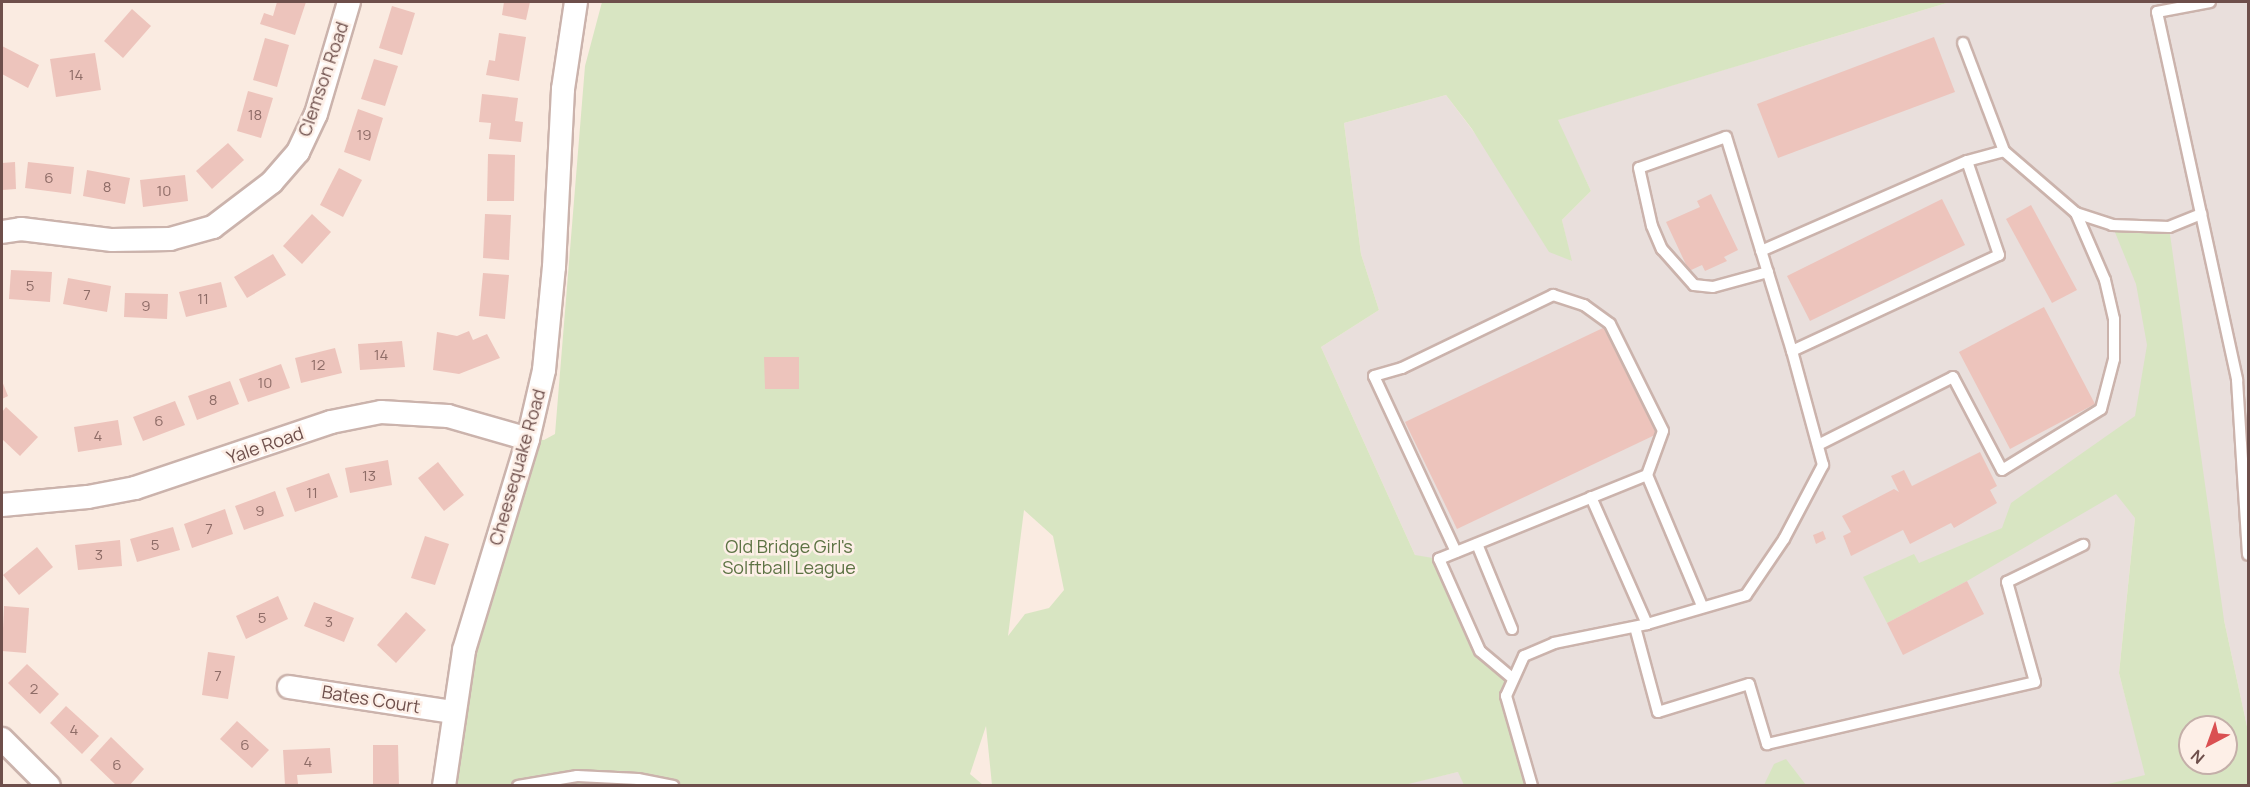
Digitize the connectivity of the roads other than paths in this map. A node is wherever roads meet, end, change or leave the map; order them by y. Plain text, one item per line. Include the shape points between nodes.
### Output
1 (349, 2) edge
2 (576, 2) edge
3 (2210, 2) edge
4 (1963, 43) dead end
5 (2004, 151) junction
6 (1967, 161) junction
7 (2076, 213) junction
8 (2201, 214) junction
9 (2, 232) edge
10 (1761, 250) junction
11 (1768, 272) junction
12 (1792, 351) junction
13 (528, 439) junction
14 (1818, 445) junction
15 (1647, 474) junction
16 (1591, 498) junction
17 (2, 505) edge
18 (1477, 544) junction
19 (2084, 545) dead end
20 (1456, 552) junction
21 (2248, 555) edge
22 (1702, 606) junction
23 (1647, 624) junction
24 (1635, 627) junction
25 (1512, 629) dead end
26 (1511, 677) junction
27 (289, 687) dead end
28 (452, 712) junction
29 (2, 740) edge
30 (49, 786) edge
31 (444, 786) edge
32 (518, 786) edge
33 (673, 786) edge
34 (1532, 786) edge

1 - 9 street, Clemson Road via 316,114 298,152 272,182 213,227 170,239 112,240 21,229
2 - 13 street, Cheesequake Road via 563,89 554,267 544,370
3 - 8 lane via 2157,12
4 - 5 lane
5 - 6 lane
5 - 7 lane
6 - 10 lane
6 - 12 lane via 1999,255
7 - 8 lane via 2112,225 2169,227
7 - 14 lane via 2105,280 2114,319 2114,360 2101,409 2002,470 1953,377
8 - 21 lane via 2237,380
10 - 11 lane
10 - 11 lane via 1726,137 1639,168 1652,226 1662,249 1694,285 1713,287
11 - 12 lane
12 - 14 lane
13 - 17 street, Yale Road via 448,416 381,412 331,423 135,488
13 - 28 street, Cheesequake Road via 464,650
14 - 22 lane via 1823,465 1784,538 1746,595
15 - 16 lane
15 - 20 lane via 1664,430 1610,324 1584,305 1553,295 1402,368 1374,376
15 - 22 lane
16 - 18 lane
16 - 23 lane
18 - 20 lane
18 - 25 lane
19 - 24 lane via 2007,582 2035,682 1767,744 1749,684 1658,712
20 - 26 lane via 1439,559 1480,651
22 - 23 lane
23 - 24 lane
24 - 26 lane via 1554,643 1524,656
26 - 34 lane via 1506,696
27 - 28 street, Bates Court
28 - 31 street, Cheesequake Road
29 - 30 street
32 - 33 lane via 577,776 638,779

